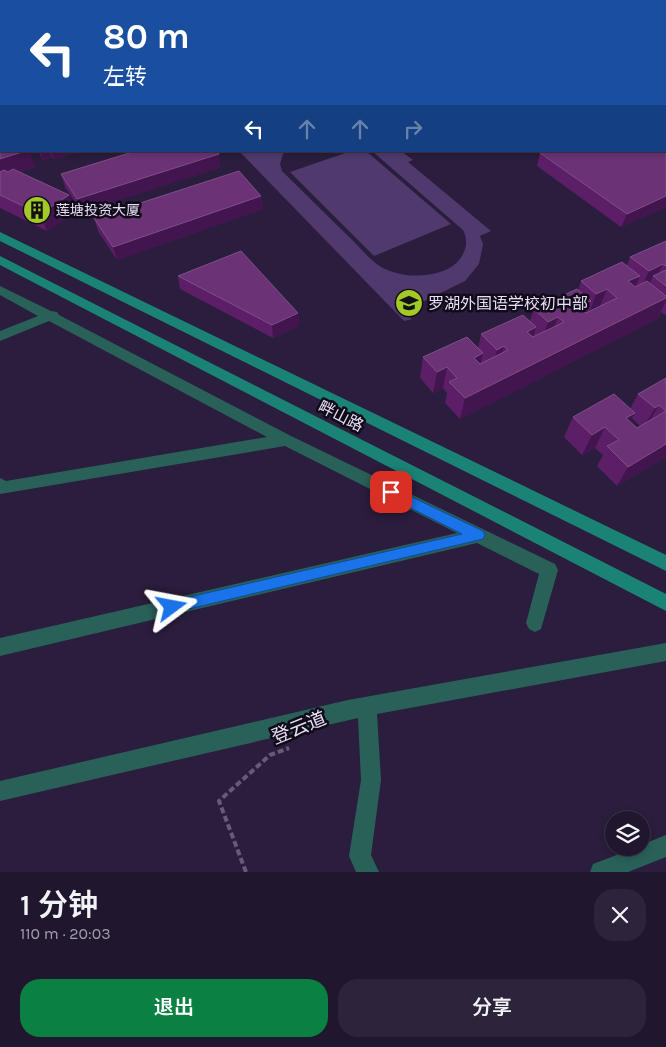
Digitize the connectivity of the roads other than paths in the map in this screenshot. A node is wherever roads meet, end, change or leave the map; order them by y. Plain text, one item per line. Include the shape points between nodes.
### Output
1 (0, 236) edge
2 (0, 260) edge
3 (0, 290) edge
4 (52, 316) junction
5 (0, 336) edge
6 (286, 440) junction
7 (0, 485) edge
8 (478, 535) junction
9 (666, 562) edge
10 (666, 603) edge
11 (535, 623) dead end
12 (0, 647) edge
13 (666, 652) edge
14 (367, 707) junction
15 (0, 791) edge
16 (666, 846) edge
17 (368, 872) edge
18 (601, 872) edge

1 - 9 street, 畔山路
2 - 10 street, 畔山路
3 - 4 street
4 - 5 street
4 - 6 street
6 - 7 street via 1,488
6 - 8 street
8 - 11 street via 549,570
8 - 12 street
13 - 14 street
14 - 15 street
14 - 17 street via 371,780 360,856
16 - 18 street

